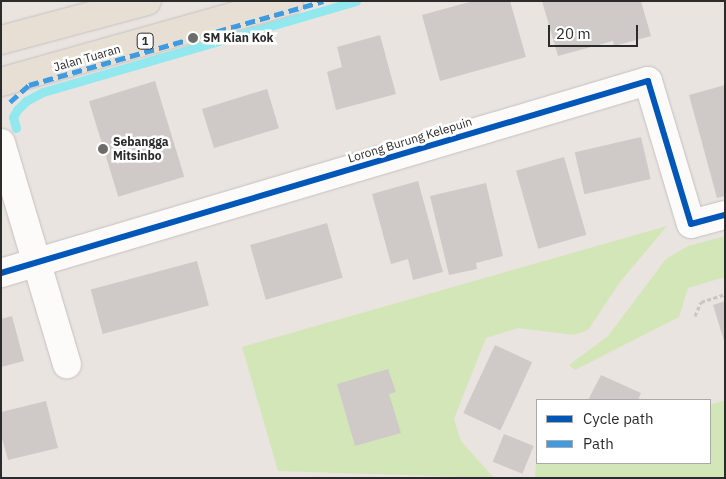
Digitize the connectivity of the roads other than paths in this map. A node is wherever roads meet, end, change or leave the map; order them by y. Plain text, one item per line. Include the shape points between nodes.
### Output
1 (148, 1) edge
2 (289, 1) edge
3 (1, 40) edge
4 (1, 82) edge
5 (2, 148) edge
6 (725, 215) edge
7 (37, 264) junction
8 (1, 273) edge
9 (67, 364) dead end

1 - 3 main road
2 - 4 main road, Jalan Tuaran / 1
5 - 7 street
6 - 7 street, Lorong Burung Kelepuin via 692,224 648,81
7 - 8 street, Lorong Burung Kelepuin
7 - 9 street

